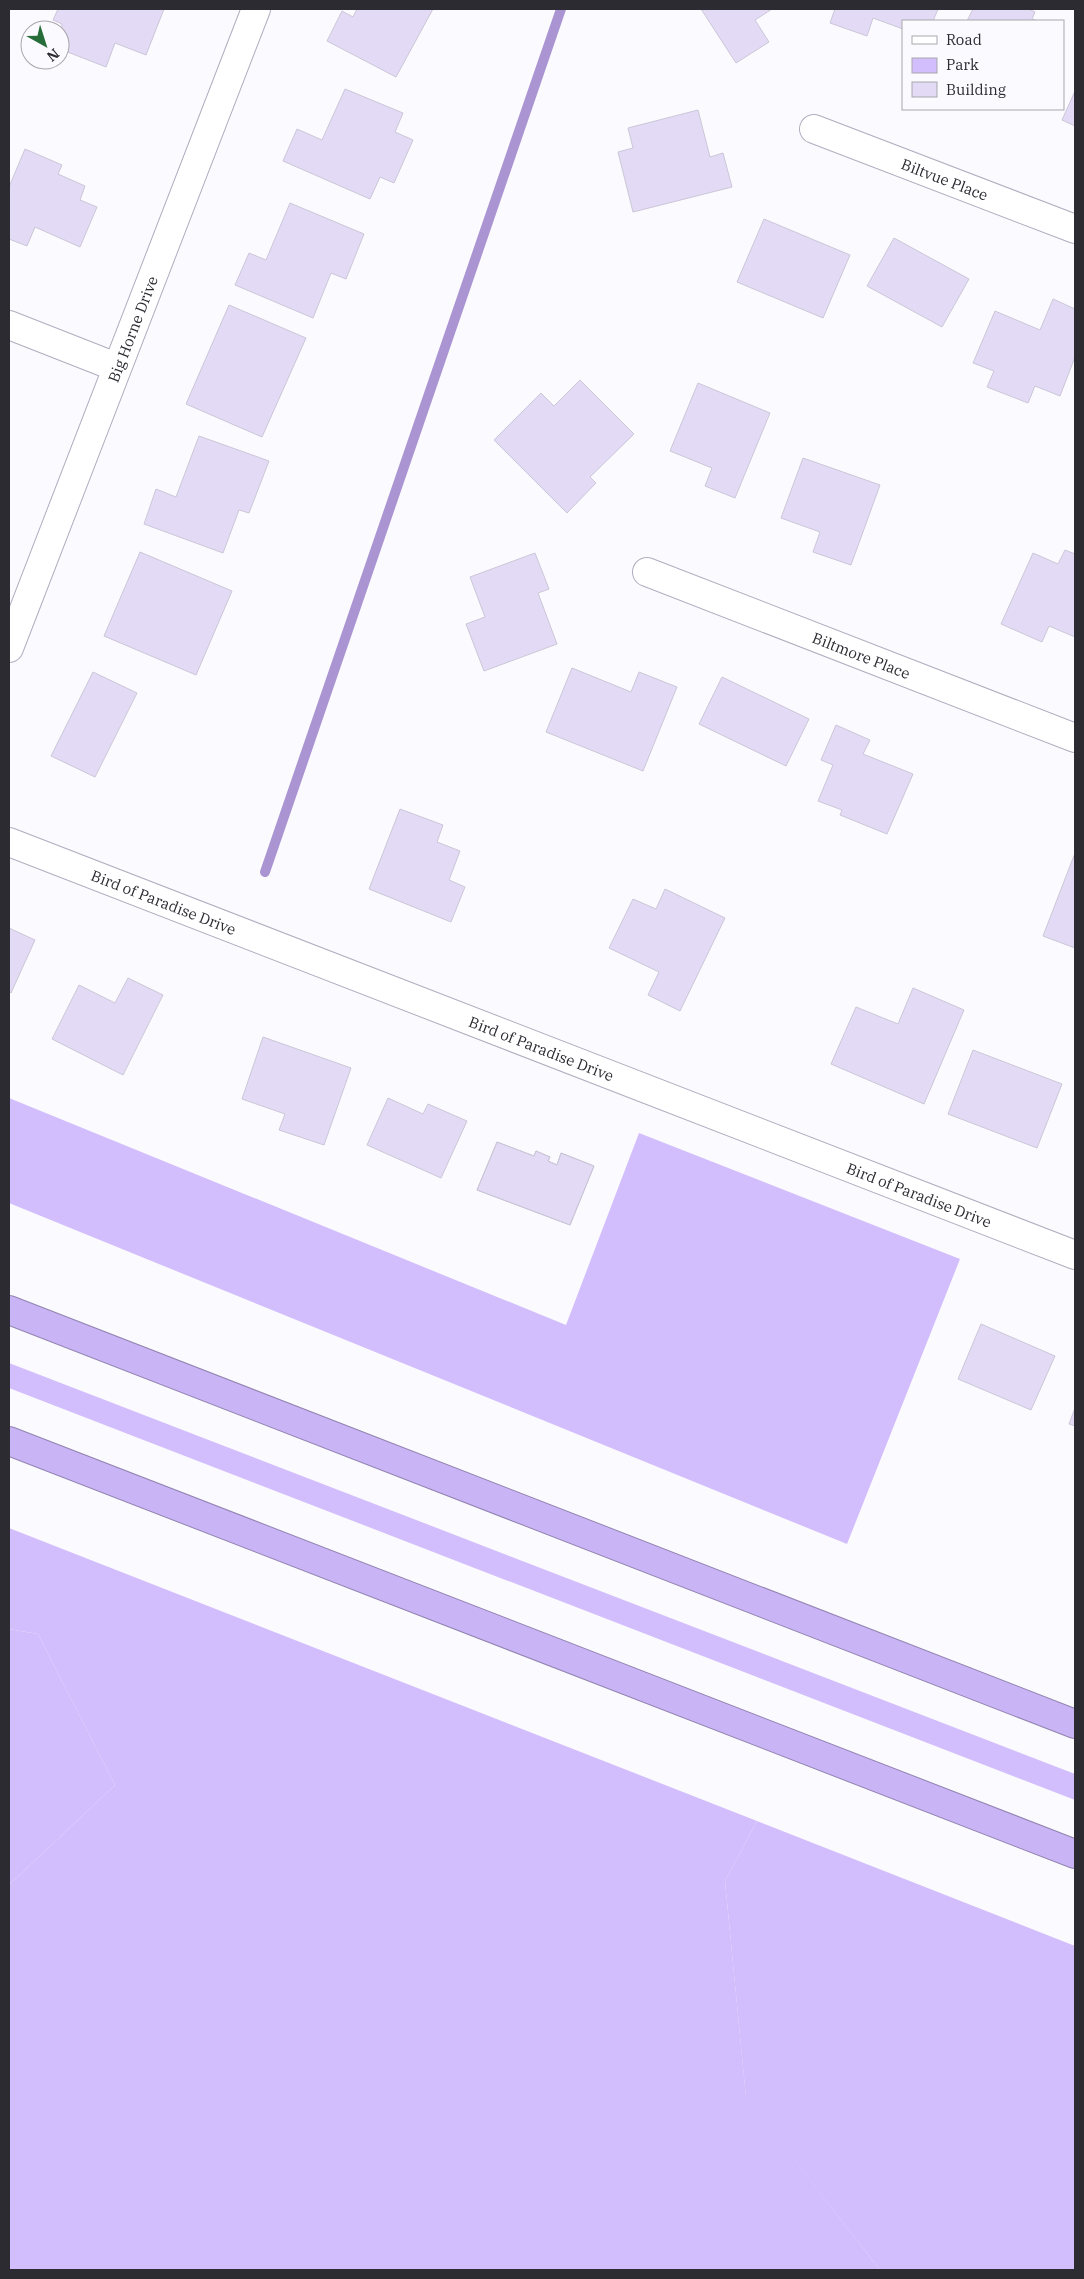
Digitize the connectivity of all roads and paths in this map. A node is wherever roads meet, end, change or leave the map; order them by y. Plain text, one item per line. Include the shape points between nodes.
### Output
1 (256, 9) edge
2 (814, 129) dead end
3 (1075, 230) edge
4 (9, 325) edge
5 (116, 367) junction
6 (647, 572) dead end
7 (9, 648) edge
8 (1075, 738) edge
9 (9, 842) edge
10 (1075, 1255) edge
11 (9, 1310) edge
12 (9, 1441) edge
13 (1075, 1724) edge
14 (1075, 1854) edge

1 - 5 street, Big Horne Drive
2 - 3 street, Biltvue Place
4 - 5 street
5 - 7 street, Big Horne Drive
6 - 8 street, Biltmore Place
9 - 10 street, Bird of Paradise Drive
11 - 13 highway
12 - 14 highway

